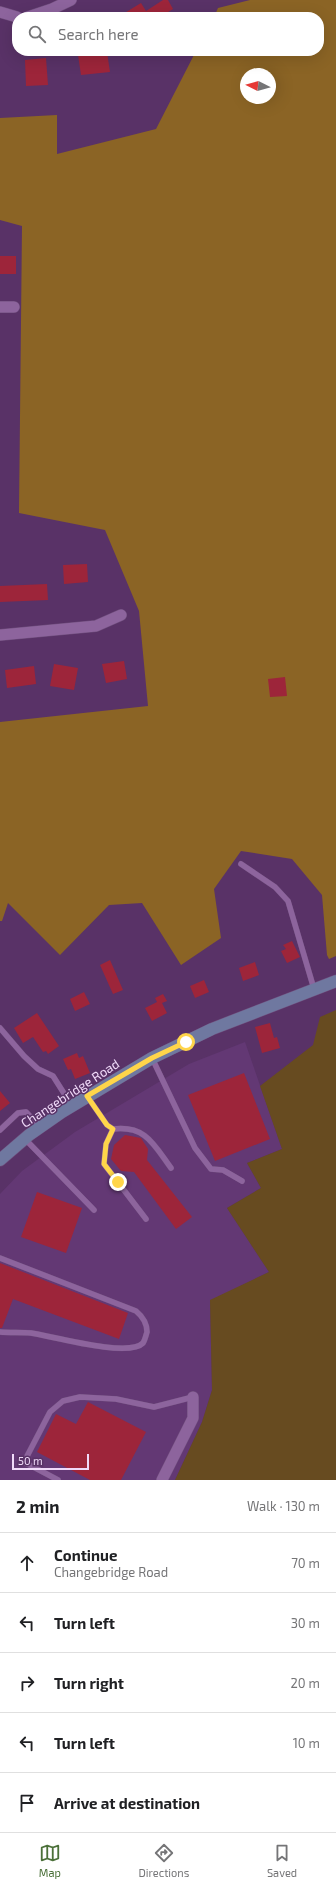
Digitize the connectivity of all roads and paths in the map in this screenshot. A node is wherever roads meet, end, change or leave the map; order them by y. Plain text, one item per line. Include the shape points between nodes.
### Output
1 (71, 0) edge
2 (0, 12) edge
3 (43, 12) edge
4 (12, 16) edge
5 (0, 307) edge
6 (14, 308) dead end
7 (121, 615) dead end
8 (0, 635) edge
9 (241, 864) dead end
10 (336, 981) edge
11 (314, 989) junction
12 (0, 1028) edge
13 (152, 1058) junction
14 (87, 1096) junction
15 (72, 1106) junction
16 (40, 1127) junction
17 (113, 1129) junction
18 (0, 1130) edge
19 (25, 1138) junction
20 (1, 1155) edge
21 (171, 1168) dead end
22 (242, 1181) dead end
23 (94, 1210) dead end
24 (146, 1219) dead end
25 (0, 1258) edge
26 (0, 1332) edge
27 (193, 1397) joint
28 (58, 1480) edge
29 (162, 1480) edge

1 - 3 street
2 - 4 street
5 - 6 street
7 - 8 street via 96,626
9 - 11 lane via 275,887 288,901
10 - 11 main road, Changebridge Road
11 - 13 main road, Changebridge Road via 212,1029
12 - 15 lane via 38,1069 54,1076
13 - 14 main road, Changebridge Road
13 - 22 lane via 195,1148 211,1169 223,1170
14 - 15 main road, Changebridge Road
14 - 17 lane via 107,1125
15 - 16 main road, Changebridge Road
16 - 18 lane via 26,1112 18,1113
16 - 19 main road, Changebridge Road
17 - 21 lane via 121,1128 143,1133 152,1141
17 - 24 lane via 106,1144 104,1164
19 - 20 main road, Changebridge Road
19 - 23 lane
25 - 26 lane via 136,1311 142,1316 147,1327 143,1343 137,1347 118,1348 82,1345 30,1333
27 - 28 lane via 154,1407 116,1399 80,1397 63,1401 50,1412 24,1462
27 - 29 street via 193,1418

